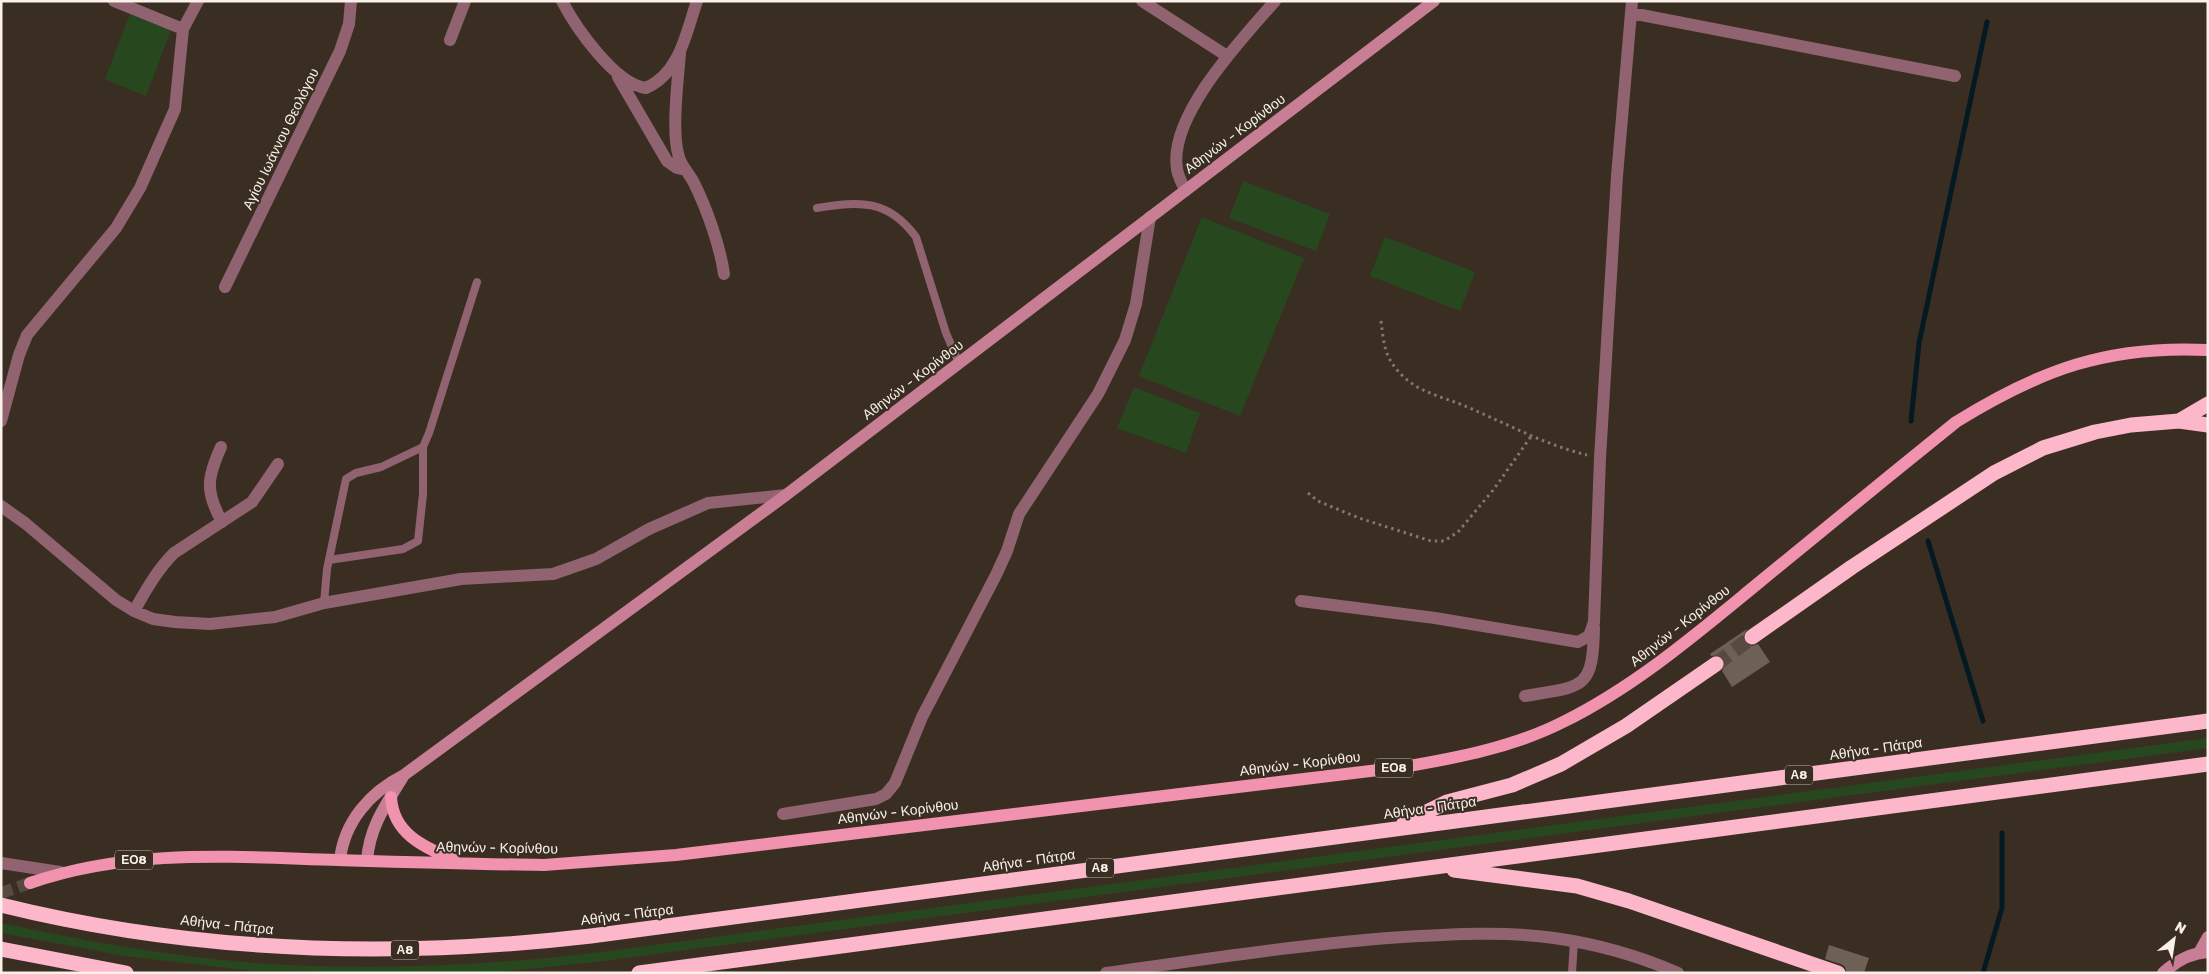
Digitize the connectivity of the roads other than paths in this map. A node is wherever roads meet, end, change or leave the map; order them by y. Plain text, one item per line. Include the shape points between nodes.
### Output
1 (114, 1) edge
2 (198, 1) edge
3 (351, 1) edge
4 (465, 1) edge
5 (562, 1) edge
6 (697, 1) edge
7 (1142, 1) edge
8 (1275, 1) edge
9 (1434, 1) edge
10 (1632, 7) edge
11 (183, 29) junction
12 (450, 40) dead end
13 (680, 53) junction
14 (1227, 56) junction
15 (613, 68) junction
16 (1955, 76) dead end
17 (686, 170) junction
18 (1185, 191) junction
19 (817, 208) dead end
20 (1150, 218) junction
21 (724, 274) dead end
22 (477, 282) dead end
23 (225, 287) dead end
24 (2208, 350) edge
25 (959, 363) junction
26 (2208, 404) edge
27 (1, 421) edge
28 (2179, 421) junction
29 (2208, 425) edge
30 (221, 447) dead end
31 (423, 447) junction
32 (278, 464) dead end
33 (786, 495) junction
34 (1, 506) edge
35 (222, 522) junction
36 (329, 560) junction
37 (1302, 601) dead end
38 (324, 603) junction
39 (134, 611) junction
40 (1594, 622) junction
41 (1752, 637) tunnel mouth
42 (1716, 664) tunnel mouth
43 (1525, 696) dead end
44 (2208, 721) edge
45 (2208, 764) edge
46 (404, 775) junction
47 (391, 797) junction
48 (783, 814) dead end
49 (1391, 829) junction
50 (340, 860) junction
51 (367, 860) junction
52 (1, 863) edge
53 (461, 864) junction
54 (1430, 867) junction
55 (60, 872) junction
56 (30, 883) tunnel mouth
57 (1, 905) edge
58 (2208, 937) edge
59 (1574, 941) junction
60 (1, 949) edge
61 (2203, 953) edge
62 (126, 973) edge
63 (639, 973) edge
64 (1106, 973) edge
65 (1572, 973) edge
66 (1678, 973) edge
67 (1838, 973) edge
68 (2163, 973) edge

1 - 11 street
2 - 11 street
3 - 23 street, Αγίου Ιωάννου Θεολόγου via 349,24 340,51
4 - 12 street
5 - 15 street via 575,25
6 - 13 street
7 - 14 street
8 - 14 street
9 - 18 main road, Αθηνών - Κορίνθου
10 - 16 street
10 - 40 street via 1617,176
11 - 27 street via 175,110 140,188 116,228 27,334
13 - 15 street via 661,79 646,88 630,84
13 - 17 street via 676,132 679,157
14 - 18 street via 1183,127 1177,169
15 - 17 street via 667,160
17 - 21 street via 705,211
18 - 20 main road, Αθηνών - Κορίνθου
19 - 25 lane via 868,205 889,211 916,236
20 - 25 main road, Αθηνών - Κορίνθου
20 - 48 street via 1136,304 1125,340 1098,394 1020,514 996,575 926,708 895,783 886,794 876,799
22 - 31 lane
24 - 53 main road, Αθηνών - Κορίνθου / ΕΟ8 via 2130,352 2081,362 2041,376 1994,399 1956,422 1699,632 1627,685 1561,723 1498,746 1403,767 676,855 544,866
25 - 33 main road, Αθηνών - Κορίνθου
26 - 28 highway
28 - 29 highway
28 - 41 highway via 2095,432 2043,448 1994,473
30 - 35 street via 209,480 213,506
31 - 36 lane via 346,479
31 - 36 lane via 418,541 403,549
32 - 35 street via 252,502
33 - 38 street via 708,503 649,529 596,559 554,574 462,579
33 - 46 main road, Αθηνών - Κορίνθου
34 - 39 street via 116,600
35 - 39 street via 174,553 151,581
36 - 38 lane
37 - 40 street via 1435,618 1578,642 1589,636
38 - 39 street via 275,617 210,624 153,619
40 - 43 street via 1594,646 1588,675 1581,683
42 - 49 highway via 1596,745 1561,764 1512,785 1447,802
44 - 49 highway, Αθήνα - Πάτρα / Α8
45 - 54 highway
46 - 47 main road, Αθηνών - Κορίνθου
46 - 50 main road, Αθηνών - Κορίνθου via 378,791 353,820 345,834
47 - 51 main road, Αθηνών - Κορίνθου via 369,840
47 - 53 main road via 392,811 407,834
49 - 57 highway, Αθήνα - Πάτρα / Α8 via 591,936 457,948 341,950 255,945 129,930
50 - 51 main road, Αθηνών - Κορίνθου / ΕΟ8
50 - 55 main road, Αθηνών - Κορίνθου / ΕΟ8 via 165,857 90,865
51 - 53 main road, Αθηνών - Κορίνθου / ΕΟ8
52 - 55 street
54 - 63 highway
54 - 67 highway via 1577,886
55 - 56 main road, Αθηνών - Κορίνθου / ΕΟ8
58 - 61 main road
59 - 64 street via 1515,934 1338,941
59 - 65 lane
59 - 66 street via 1654,962
60 - 62 highway
61 - 68 main road via 2180,960

